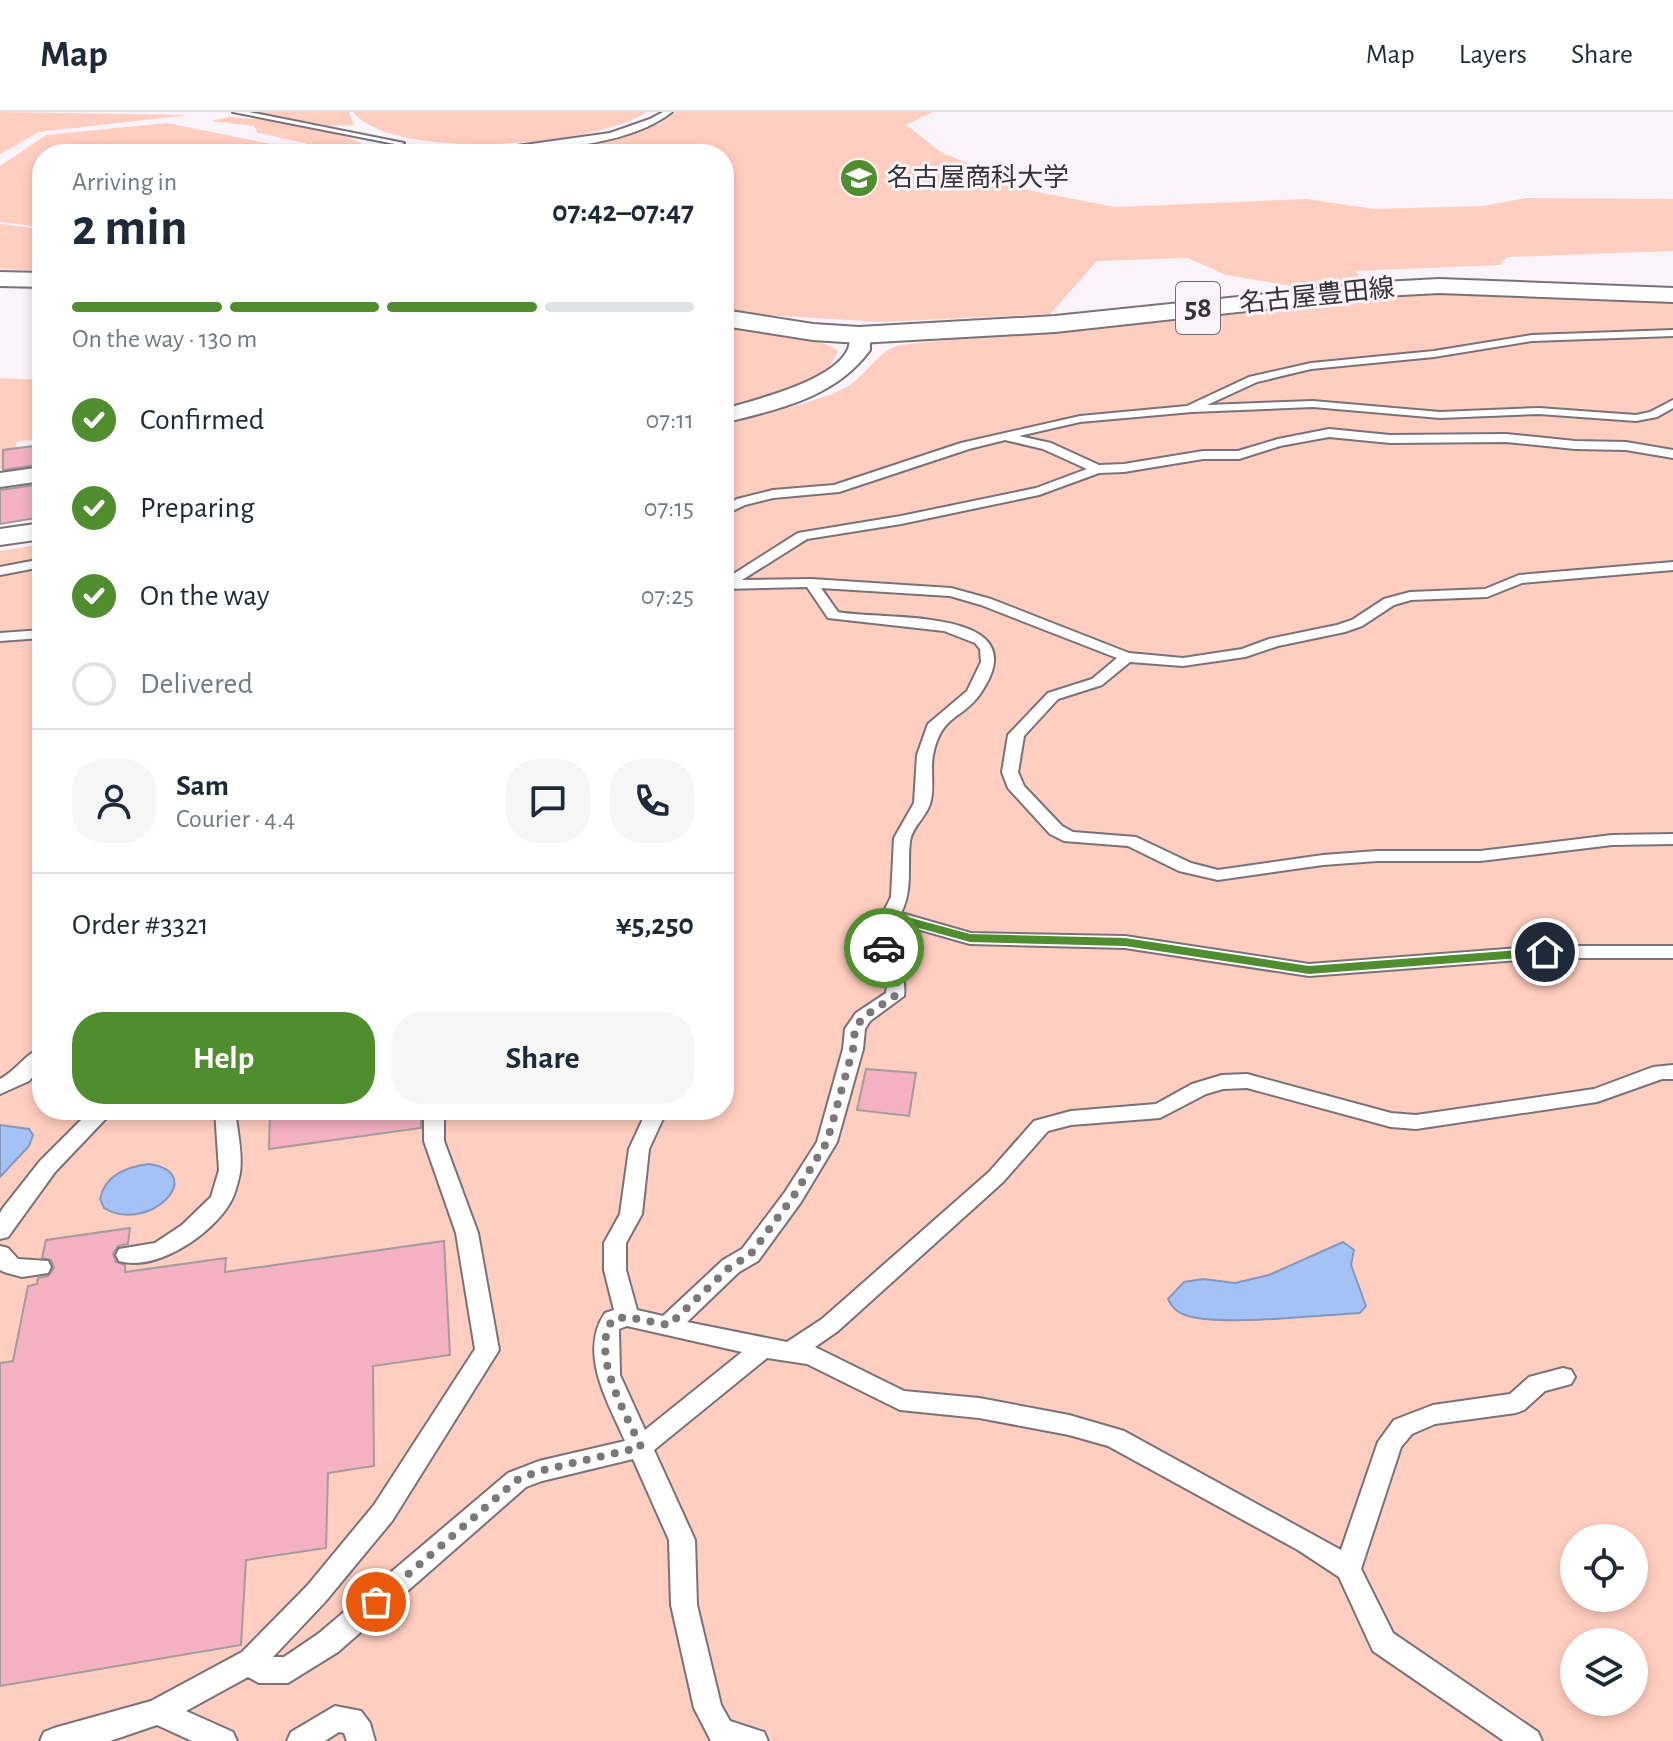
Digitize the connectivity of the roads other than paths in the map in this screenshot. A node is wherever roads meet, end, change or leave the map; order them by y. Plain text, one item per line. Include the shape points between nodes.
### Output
1 (237, 112) edge
2 (668, 112) edge
3 (400, 143) dead end
4 (569, 144) edge
5 (0, 279) edge
6 (32, 280) edge
7 (1673, 295) edge
8 (734, 320) edge
9 (1673, 333) edge
10 (859, 335) junction
11 (1673, 403) edge
12 (1189, 409) junction
13 (734, 413) edge
14 (1002, 437) junction
15 (1673, 454) edge
16 (1097, 469) junction
17 (32, 475) edge
18 (0, 480) edge
19 (734, 506) edge
20 (32, 532) edge
21 (0, 537) edge
22 (32, 565) edge
23 (1673, 566) edge
24 (0, 571) edge
25 (734, 579) edge
26 (811, 583) junction
27 (734, 585) edge
28 (32, 635) edge
29 (0, 637) edge
30 (1127, 657) junction
31 (1673, 839) edge
32 (889, 915) junction
33 (1673, 952) edge
34 (32, 1065) edge
35 (1673, 1072) edge
36 (0, 1087) edge
37 (93, 1120) edge
38 (226, 1120) edge
39 (434, 1120) edge
40 (650, 1120) edge
41 (0, 1231) edge
42 (0, 1254) edge
43 (127, 1255) dead end
44 (40, 1267) dead end
45 (627, 1317) junction
46 (669, 1325) junction
47 (763, 1348) junction
48 (790, 1352) junction
49 (1563, 1377) dead end
50 (641, 1447) junction
51 (1348, 1569) junction
52 (252, 1661) junction
53 (158, 1712) junction
54 (712, 1736) edge
55 (54, 1741) edge
56 (223, 1741) edge
57 (301, 1741) edge
58 (361, 1741) edge
59 (754, 1741) edge
60 (1528, 1741) edge

1 - 3 lane
2 - 4 lane via 650,123
5 - 6 main road
7 - 10 main road, 名古屋豊田線 / 58 via 1439,286 1055,324
8 - 10 main road, 名古屋豊田線 / 58
9 - 12 lane via 1532,338 1311,366 1253,379
10 - 13 street via 859,350 832,378 794,396
11 - 12 lane via 1653,415 1624,418 1539,411 1440,415 1313,404
12 - 14 lane via 1080,419
14 - 16 lane via 1047,446
14 - 19 lane via 835,489 773,494
15 - 16 lane via 1626,446 1484,437 1390,439 1341,432 1239,455
16 - 25 lane via 1039,491 803,536
17 - 18 street
20 - 21 street
22 - 24 lane
23 - 30 lane via 1519,579 1487,593 1410,596 1340,629 1215,659
26 - 27 lane
26 - 30 lane via 951,592
26 - 32 lane via 833,615 947,627 980,640 987,649 988,662 973,693 936,724 931,736 922,803 902,838 900,897
28 - 29 lane
30 - 31 lane via 1097,682 1053,696 1016,735 1010,772 1016,788 1056,830 1070,837 1130,841 1185,867 1218,875 1323,860 1480,856 1612,840
32 - 33 lane via 970,938 1125,942 1309,970 1545,952
32 - 46 lane via 882,933 897,979 895,996 863,1017 855,1029 827,1142 750,1255 731,1266
34 - 36 lane
35 - 48 lane via 1597,1095 1429,1121 1391,1120 1247,1081 1222,1082 1160,1111 1071,1118 1041,1126 996,1177 830,1325
37 - 41 lane via 20,1198
38 - 43 lane via 230,1170 221,1200 160,1251
39 - 52 lane via 434,1141 467,1233 487,1350 383,1513
40 - 45 lane via 641,1134 632,1212 615,1244
42 - 44 lane via 20,1270
45 - 46 lane
45 - 50 lane via 613,1319 607,1328 608,1375
46 - 47 lane
47 - 48 lane
47 - 50 lane
48 - 51 lane via 811,1355 900,1400 979,1408 1115,1438
49 - 51 lane via 1537,1384 1516,1403 1433,1415 1403,1427 1390,1442
50 - 52 lane via 517,1480 318,1650 288,1670 259,1670
50 - 54 lane via 682,1540 684,1605
51 - 60 lane via 1383,1642
52 - 53 lane
53 - 55 lane
53 - 56 lane
54 - 59 lane
57 - 58 lane via 335,1719 351,1720

